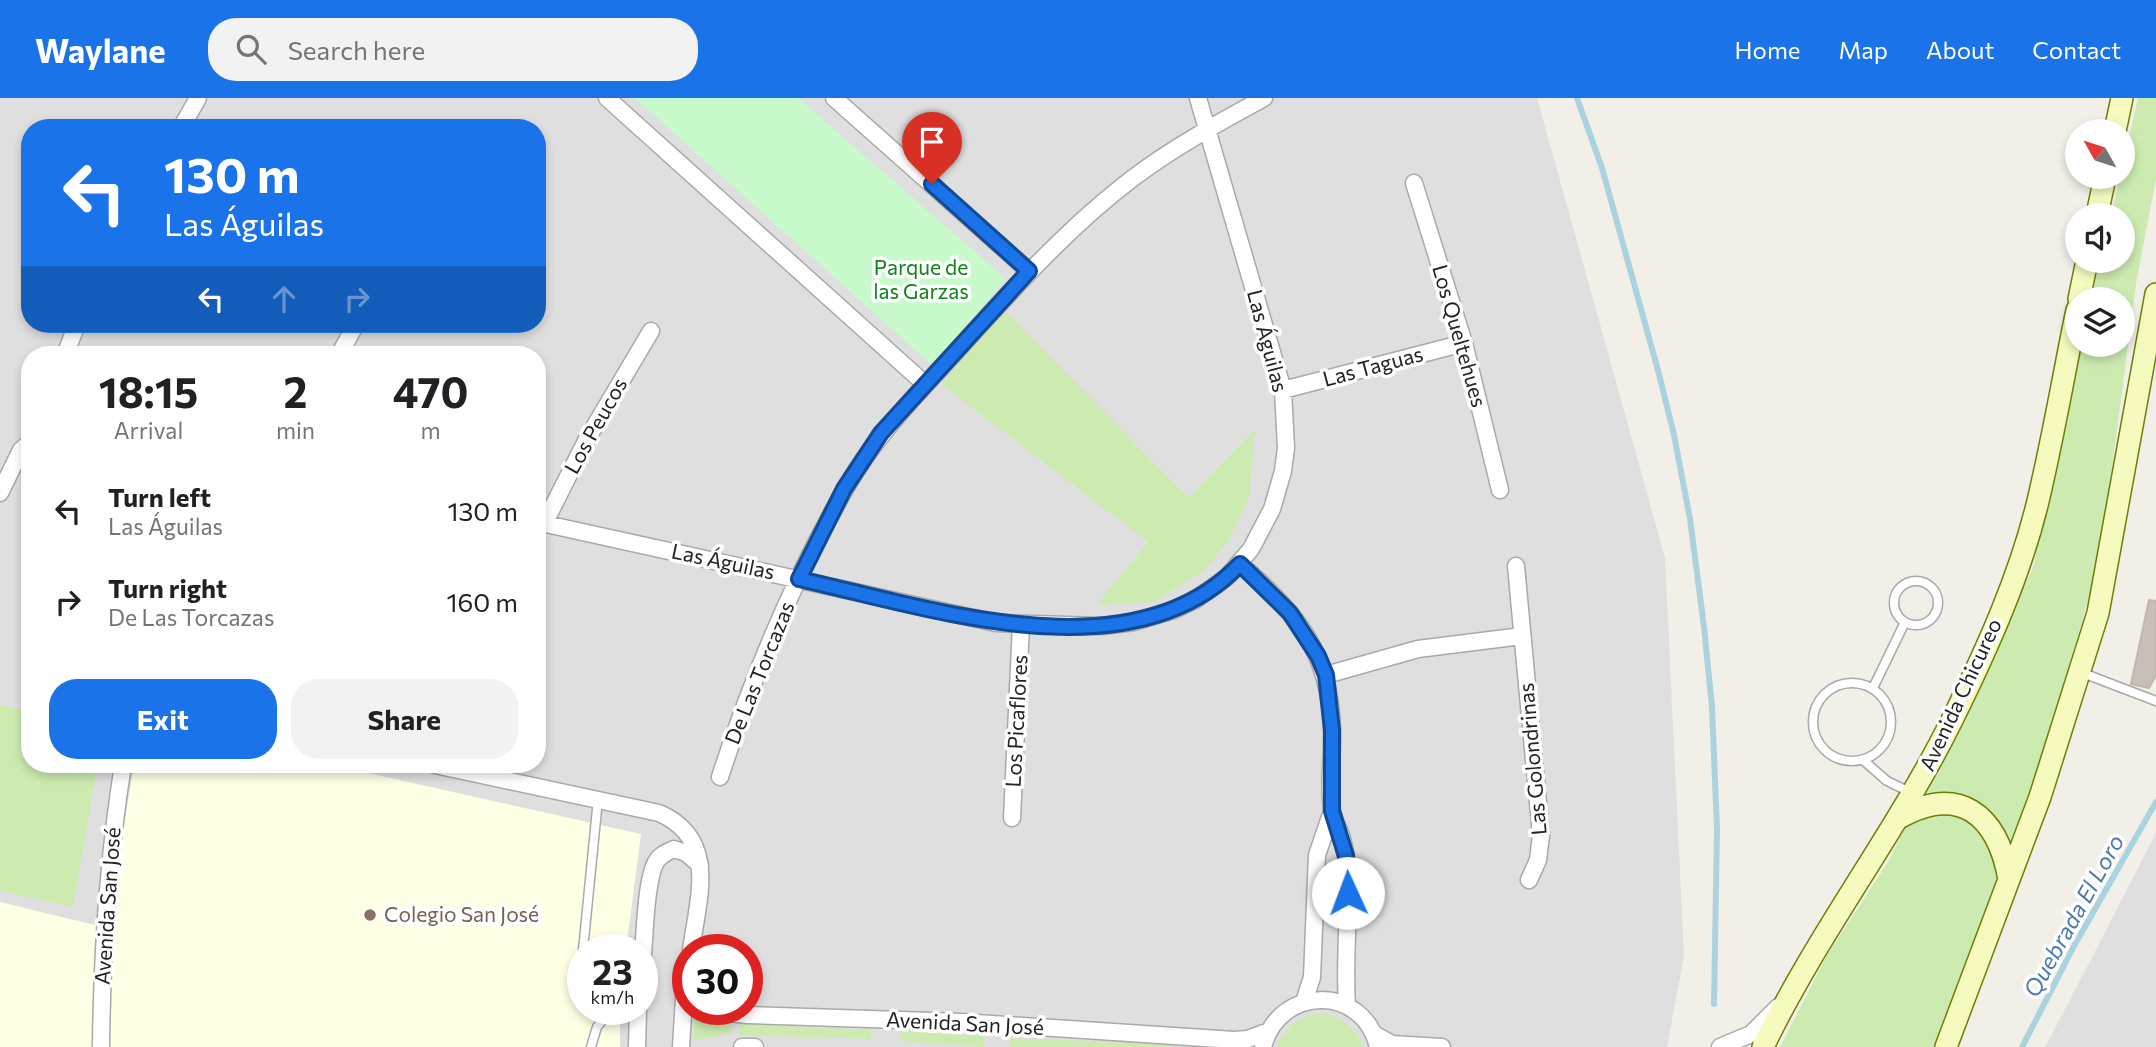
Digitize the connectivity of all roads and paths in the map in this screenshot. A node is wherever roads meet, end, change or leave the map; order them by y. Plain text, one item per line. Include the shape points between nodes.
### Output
1 (198, 98) edge
2 (607, 98) edge
3 (834, 98) edge
4 (1198, 98) edge
5 (1264, 98) edge
6 (2122, 98) edge
7 (186, 119) edge
8 (2118, 119) edge
9 (1207, 129) junction
10 (1414, 183) dead end
11 (1029, 271) junction
12 (2156, 294) edge
13 (651, 331) dead end
14 (1464, 343) junction
15 (2067, 357) edge
16 (925, 384) junction
17 (1283, 390) junction
18 (21, 450) edge
19 (1500, 490) dead end
20 (0, 493) edge
21 (546, 514) edge
22 (546, 524) edge
23 (1240, 564) junction
24 (1516, 566) dead end
25 (799, 579) junction
26 (1905, 622) junction
27 (1021, 624) junction
28 (1522, 636) junction
29 (2080, 671) junction
30 (1326, 675) junction
31 (1873, 688) junction
32 (2156, 701) edge
33 (1863, 760) junction
34 (122, 773) edge
35 (472, 773) edge
36 (720, 776) dead end
37 (1913, 793) junction
38 (597, 800) junction
39 (1332, 811) junction
40 (1012, 818) dead end
41 (1897, 819) junction
42 (700, 866) junction
43 (2009, 879) junction
44 (1529, 880) dead end
45 (584, 934) edge
46 (645, 934) edge
47 (693, 934) edge
48 (1787, 997) junction
49 (1304, 1002) junction
50 (1347, 1006) junction
51 (763, 1016) edge
52 (599, 1025) edge
53 (637, 1025) edge
54 (683, 1025) edge
55 (1266, 1039) edge
56 (1376, 1041) edge
57 (101, 1047) edge
58 (591, 1047) edge
59 (636, 1047) edge
60 (681, 1047) edge
61 (742, 1047) edge
62 (755, 1047) edge
63 (1442, 1047) edge
64 (1720, 1047) edge
65 (1763, 1047) edge
66 (1946, 1047) edge

1 - 7 street
2 - 16 street
3 - 11 street
4 - 9 street, Las Águilas
5 - 9 street, De Las Torcazas
6 - 8 main road
9 - 11 street, De Las Torcazas via 1134,177
9 - 17 street, Las Águilas
10 - 14 street, Los Queltehues
11 - 16 street, De Las Torcazas
12 - 29 main road via 2098,614
13 - 21 street, Los Peucos
14 - 17 street, Las Taguas
14 - 19 street, Los Queltehues
15 - 37 main road, Avenida Chicureo via 2023,549 1970,682
16 - 25 street, De Las Torcazas via 881,433 844,489
17 - 23 street, Las Águilas via 1286,448 1279,489
18 - 20 street
22 - 25 street, Las Águilas
23 - 27 street, Las Águilas via 1195,600 1153,617 1102,626
23 - 30 street via 1290,613
24 - 28 street, Las Golondrinas
25 - 27 street, Las Águilas via 996,623
25 - 36 street, De Las Torcazas via 741,712
26 - 26 lane via 1919,625 1936,612 1937,598 1930,586 1909,582 1898,591 1894,604
26 - 31 lane
27 - 40 street, Los Picaflores
28 - 30 street via 1418,649
28 - 44 street, Las Golondrinas via 1541,835
29 - 32 lane
29 - 43 main road
30 - 39 street via 1332,730
31 - 33 lane via 1889,708 1890,734 1875,755
31 - 33 lane via 1848,682 1835,686 1824,693 1812,716 1812,730 1826,752 1850,762
33 - 37 lane via 1887,782
34 - 57 street, Avenida San José via 112,834
35 - 38 street
37 - 41 main road, Avenida Chicureo
38 - 42 street via 669,817 689,832
38 - 45 lane
39 - 49 street via 1317,855 1312,977
39 - 50 street via 1349,877
41 - 43 main road via 1916,808 1940,803 1973,812 1995,836
41 - 48 main road, Avenida Chicureo
42 - 46 street via 674,849 662,854 655,864
42 - 47 street
43 - 66 main road
48 - 64 street via 1751,1034
48 - 65 main road, Avenida Chicureo
49 - 50 street via 1330,1000
49 - 55 street via 1283,1013
50 - 56 street via 1360,1015
51 - 55 street, Avenida San José
52 - 58 lane
53 - 59 street
54 - 60 street
56 - 63 street
61 - 62 street

